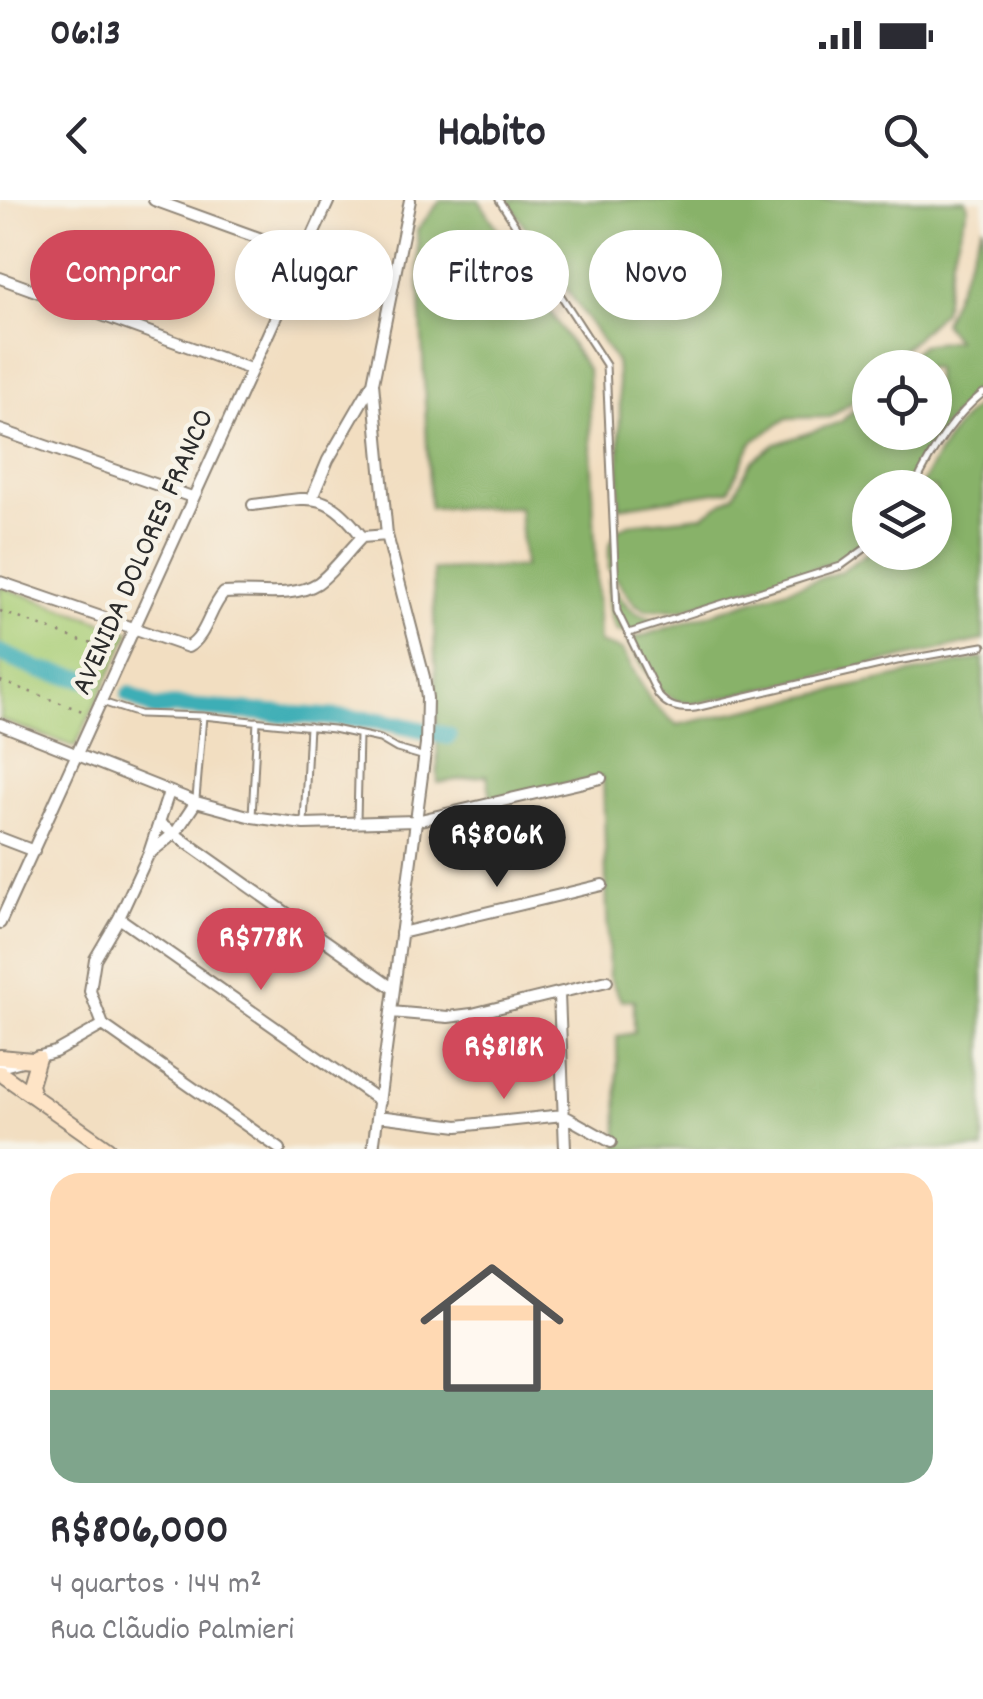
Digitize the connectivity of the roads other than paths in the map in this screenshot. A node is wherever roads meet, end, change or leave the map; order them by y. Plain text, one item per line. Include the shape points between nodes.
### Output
1 (154, 200) edge
2 (329, 200) edge
3 (410, 200) edge
4 (499, 200) edge
5 (237, 230) edge
6 (315, 230) edge
7 (0, 278) edge
8 (273, 320) edge
9 (250, 369) junction
10 (373, 383) junction
11 (983, 392) edge
12 (0, 430) edge
13 (922, 470) edge
14 (192, 497) junction
15 (312, 498) junction
16 (253, 505) dead end
17 (387, 535) junction
18 (362, 537) junction
19 (852, 558) edge
20 (0, 582) edge
21 (134, 630) junction
22 (630, 633) junction
23 (983, 646) edge
24 (102, 702) junction
25 (203, 716) junction
26 (257, 721) junction
27 (0, 724) edge
28 (309, 726) junction
29 (360, 735) junction
30 (426, 751) junction
31 (79, 754) junction
32 (600, 778) dead end
33 (169, 792) junction
34 (196, 802) junction
35 (252, 818) junction
36 (416, 821) junction
37 (159, 823) junction
38 (304, 824) junction
39 (356, 824) junction
40 (176, 832) junction
41 (0, 838) edge
42 (34, 851) junction
43 (149, 854) junction
44 (602, 885) dead end
45 (120, 918) junction
46 (0, 923) edge
47 (401, 934) junction
48 (607, 981) dead end
49 (394, 990) junction
50 (559, 994) junction
51 (391, 1012) junction
52 (103, 1025) junction
53 (0, 1057) edge
54 (35, 1059) junction
55 (0, 1070) edge
56 (33, 1095) junction
57 (380, 1101) junction
58 (378, 1116) junction
59 (563, 1116) junction
60 (611, 1142) dead end
61 (108, 1149) edge
62 (280, 1149) edge
63 (373, 1149) edge
64 (564, 1149) edge

1 - 5 street
2 - 6 street, AVENIDA DOLORES FRANCO
3 - 10 street
4 - 22 lane via 606,366 617,611
7 - 9 street
8 - 9 street, AVENIDA DOLORES FRANCO
9 - 14 street, AVENIDA DOLORES FRANCO
10 - 15 street
10 - 17 street
11 - 13 lane
12 - 14 street
14 - 21 street, AVENIDA DOLORES FRANCO
15 - 16 street
15 - 18 street via 336,507
17 - 18 street
17 - 30 street via 424,677
18 - 21 street via 305,589 224,593 188,648
19 - 22 lane
20 - 21 street
21 - 24 street, AVENIDA DOLORES FRANCO
22 - 23 lane via 658,694 684,710
24 - 25 lane via 140,714
24 - 31 street, AVENIDA DOLORES FRANCO
25 - 26 lane
25 - 34 lane
26 - 28 lane
26 - 35 lane
27 - 31 street
28 - 29 lane
28 - 38 lane
29 - 30 lane
29 - 39 lane
30 - 36 street
31 - 33 street
31 - 42 street, AVENIDA DOLORES FRANCO
32 - 36 street
33 - 34 street
33 - 37 street
34 - 35 street
34 - 40 street
35 - 38 street
36 - 39 street
36 - 47 street
37 - 40 street
37 - 43 street
38 - 39 street
40 - 43 street
40 - 49 street
41 - 42 street
42 - 46 street, AVENIDA DOLORES FRANCO
43 - 45 street
44 - 47 street
45 - 52 street via 90,976
45 - 57 street
47 - 49 street
48 - 50 street
49 - 51 street
50 - 51 street via 472,1014
50 - 59 street
51 - 57 street
52 - 54 street
52 - 62 street
53 - 54 main road
54 - 55 street
54 - 56 main road
55 - 56 main road
56 - 61 main road
57 - 58 street
58 - 59 street via 458,1126
58 - 63 street
59 - 60 street
59 - 64 street

